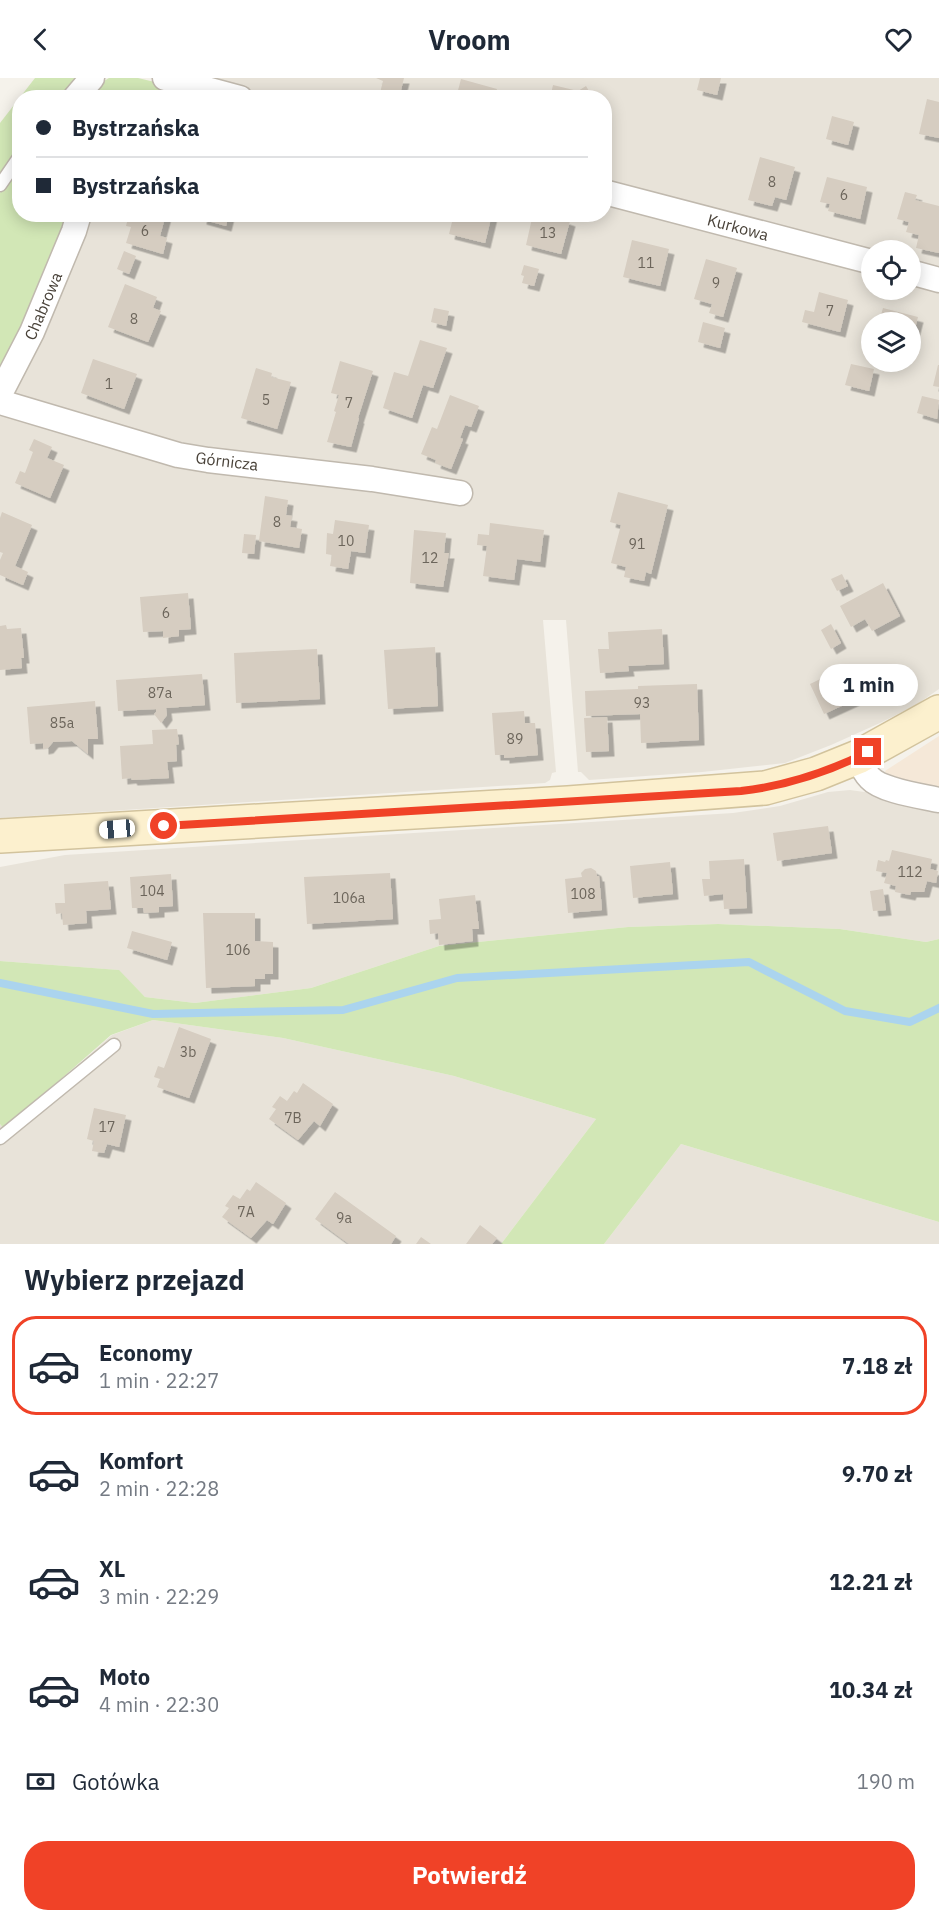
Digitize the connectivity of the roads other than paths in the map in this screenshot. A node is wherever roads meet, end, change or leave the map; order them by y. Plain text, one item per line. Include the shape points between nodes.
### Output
1 (92, 78) edge
2 (165, 78) edge
3 (82, 90) edge
4 (210, 90) edge
5 (12, 168) edge
6 (0, 185) edge
7 (612, 194) edge
8 (77, 222) edge
9 (861, 259) edge
10 (921, 275) edge
11 (939, 280) edge
12 (0, 393) edge
13 (0, 402) edge
14 (460, 493) dead end
15 (939, 712) edge
16 (858, 758) junction
17 (939, 800) edge
18 (93, 831) junction
19 (0, 836) edge
20 (0, 846) edge
21 (114, 1045) dead end
22 (0, 1138) edge

1 - 3 street
2 - 4 street
5 - 6 lane
7 - 9 street, Kurkowa
8 - 12 street, Chabrowa via 32,332
10 - 11 street
13 - 14 street, Górnicza via 208,460
15 - 16 main road
16 - 17 street via 871,780
16 - 18 main road via 794,781 741,791
18 - 19 main road
18 - 20 main road
21 - 22 lane

